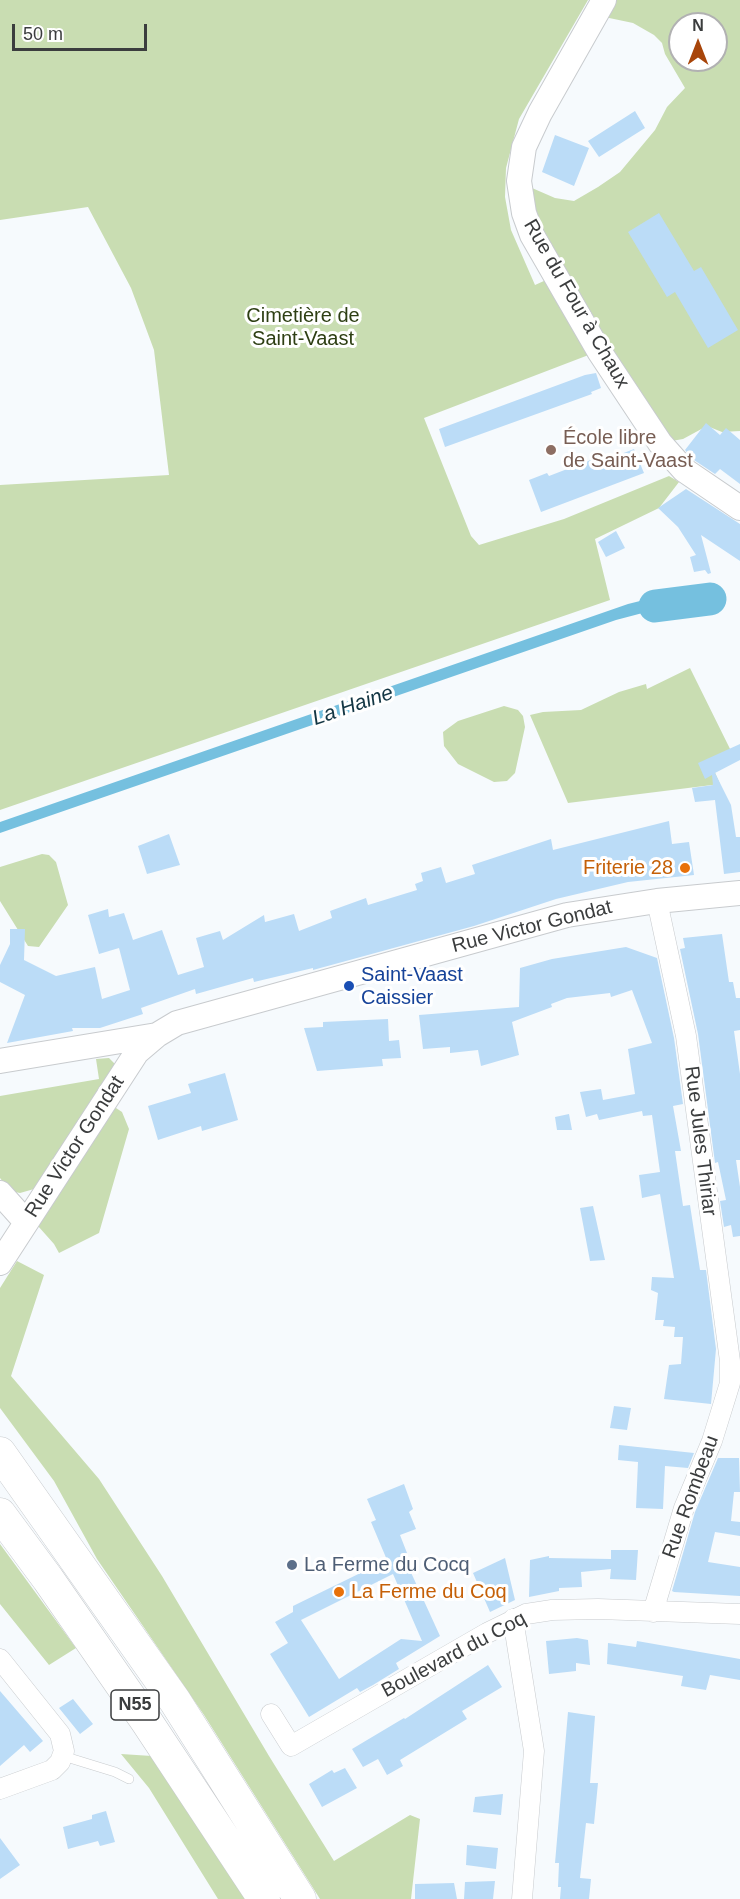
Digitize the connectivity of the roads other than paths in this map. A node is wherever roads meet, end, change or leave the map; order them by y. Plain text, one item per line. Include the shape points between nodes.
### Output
1 (604, 0) edge
2 (740, 508) edge
3 (740, 892) edge
4 (657, 901) junction
5 (157, 1035) junction
6 (0, 1061) edge
7 (0, 1193) edge
8 (26, 1222) junction
9 (0, 1263) edge
10 (735, 1383) edge
11 (0, 1453) edge
12 (0, 1514) edge
13 (653, 1612) junction
14 (740, 1614) edge
15 (513, 1619) junction
16 (0, 1659) edge
17 (271, 1714) dead end
18 (63, 1756) junction
19 (129, 1779) dead end
20 (0, 1789) edge
21 (264, 1899) edge
22 (300, 1899) edge
23 (522, 1899) edge

1 - 2 street, Rue du Four à Chaux via 524,147 519,182 524,213 532,236 599,351 660,443 684,470
3 - 4 street, Rue Victor Gondat
4 - 5 street, Rue Victor Gondat via 567,915 220,1010 177,1023
4 - 10 street, Rue Jules Thiriar via 686,1036
5 - 6 street, Rue Victor Gondat
5 - 8 street, Rue Victor Gondat via 137,1052
7 - 8 street
8 - 9 street, Rue Victor Gondat
10 - 13 street, Rue Rombeau via 684,1508
11 - 22 highway, N55 via 175,1701
12 - 21 highway, N55 via 147,1722
13 - 14 street, Boulevard du Coq
13 - 15 street, Boulevard du Coq via 552,1610
15 - 17 street, Boulevard du Coq via 291,1746
15 - 23 street via 534,1751
16 - 18 street via 60,1734
18 - 19 lane
18 - 20 street via 46,1773

